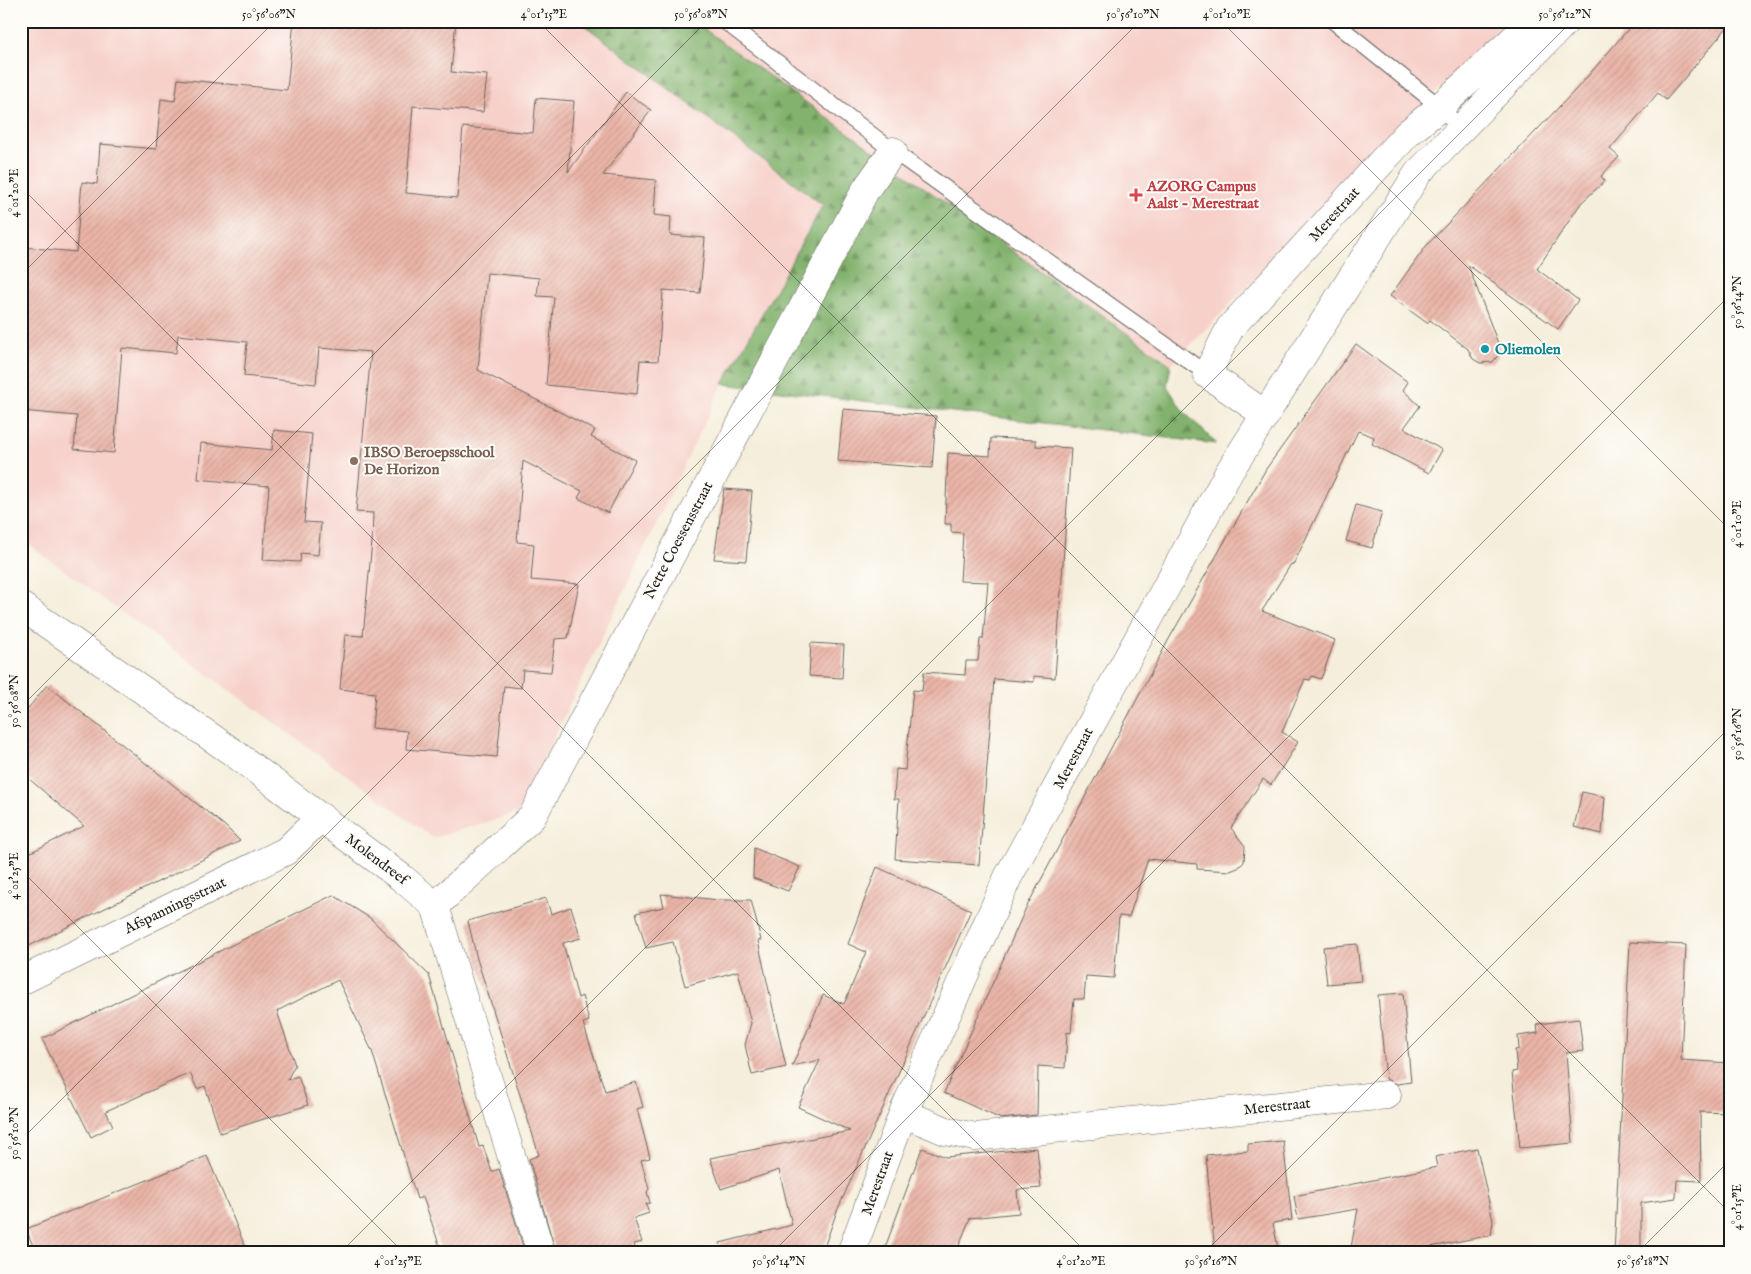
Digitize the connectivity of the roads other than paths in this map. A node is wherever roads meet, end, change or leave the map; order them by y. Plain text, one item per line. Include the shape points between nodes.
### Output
1 (724, 21) edge
2 (1333, 21) edge
3 (1533, 21) edge
4 (1566, 21) edge
5 (1440, 107) junction
6 (1461, 128) junction
7 (893, 151) junction
8 (1207, 374) junction
9 (1266, 415) junction
10 (21, 606) edge
11 (321, 817) junction
12 (435, 906) junction
13 (21, 982) edge
14 (1387, 1095) dead end
15 (903, 1112) junction
16 (541, 1253) edge
17 (851, 1253) edge

1 - 7 lane
2 - 5 lane
3 - 5 street, Merestraat
4 - 6 street, Merestraat
5 - 6 lane
5 - 8 street, Merestraat via 1408,133 1230,328
6 - 9 street, Merestraat via 1418,173
7 - 8 lane
7 - 12 street, Nette Coessensstraat via 866,189 532,817
8 - 9 street
9 - 15 street, Merestraat via 1229,472 1008,877
10 - 11 street, Molendreef
11 - 12 street, Molendreef
11 - 13 street, Afspanningsstraat via 286,851
12 - 16 street
14 - 15 street, Merestraat via 975,1137 946,1131
15 - 17 street, Merestraat

